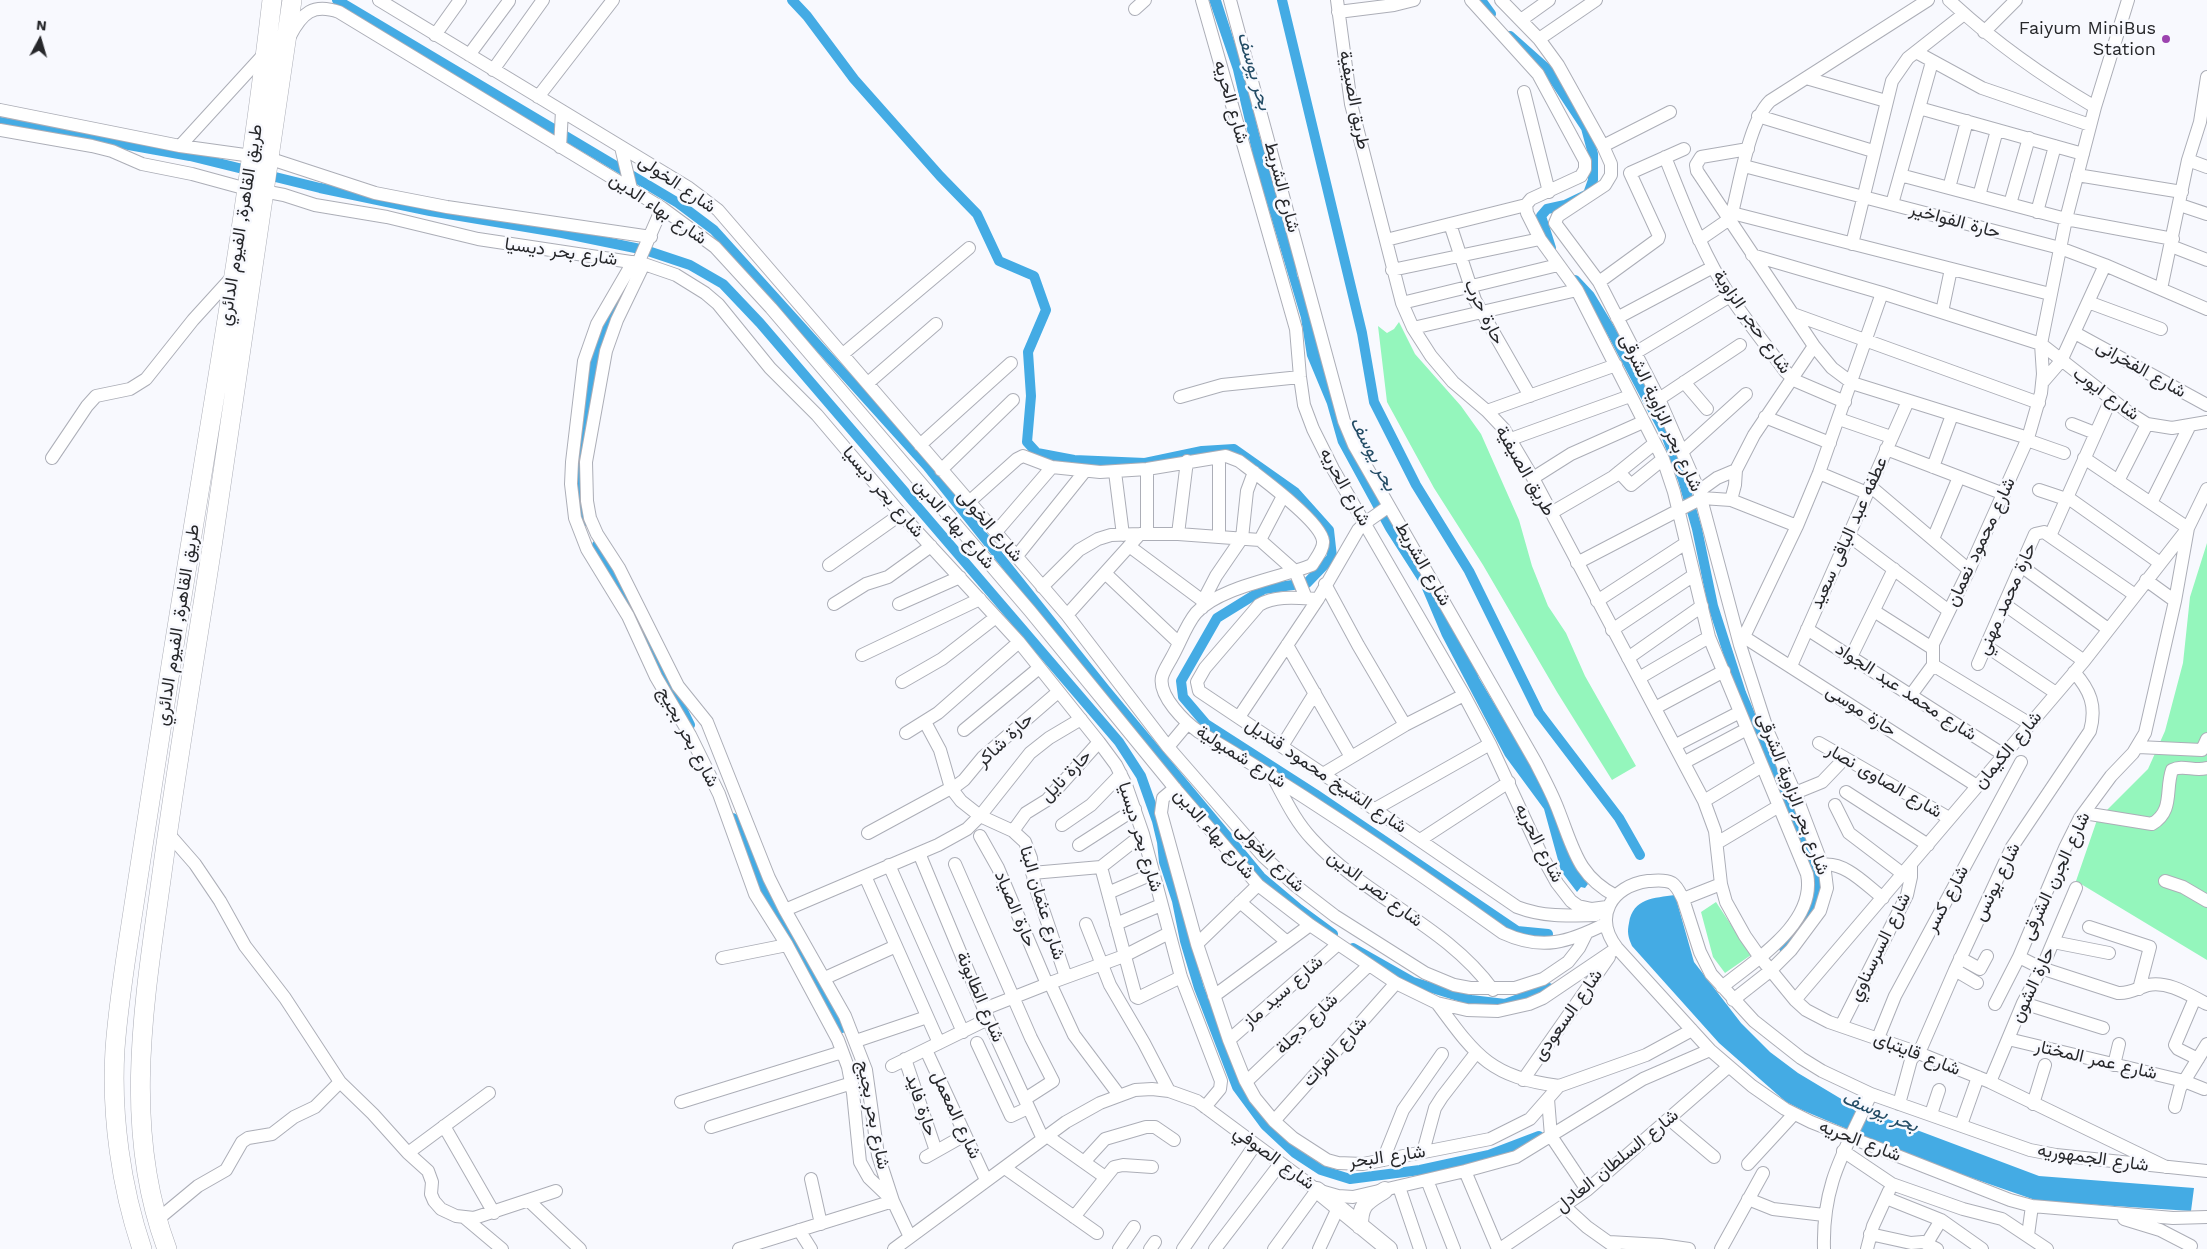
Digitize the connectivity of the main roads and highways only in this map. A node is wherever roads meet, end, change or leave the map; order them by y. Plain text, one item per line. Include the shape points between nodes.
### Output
1 (272, 0) edge
2 (292, 0) edge
3 (264, 135) junction
4 (256, 188) junction
5 (126, 958) junction
6 (150, 962) junction
7 (1392, 1189) road end
8 (1317, 1190) road end
9 (1360, 1226) junction
10 (142, 1249) edge
11 (167, 1249) edge
12 (1388, 1249) edge

1 - 3 highway, طريق القاهرة, الفيوم الدائري via 266,52
2 - 3 highway, طريق القاهرة, الفيوم الدائري
3 - 4 highway, طريق القاهرة, الفيوم الدائري
4 - 5 highway, طريق القاهرة, الفيوم الدائري via 233,276
4 - 6 highway, طريق القاهرة, الفيوم الدائري via 230,428
5 - 6 highway
5 - 10 highway, طريق القاهرة, الفيوم الدائري via 115,1050 116,1111 122,1174
6 - 11 highway, طريق القاهرة, الفيوم الدائري via 141,1032 139,1086 145,1158 157,1220
7 - 9 main road via 1363,1206
8 - 9 main road
9 - 12 main road

